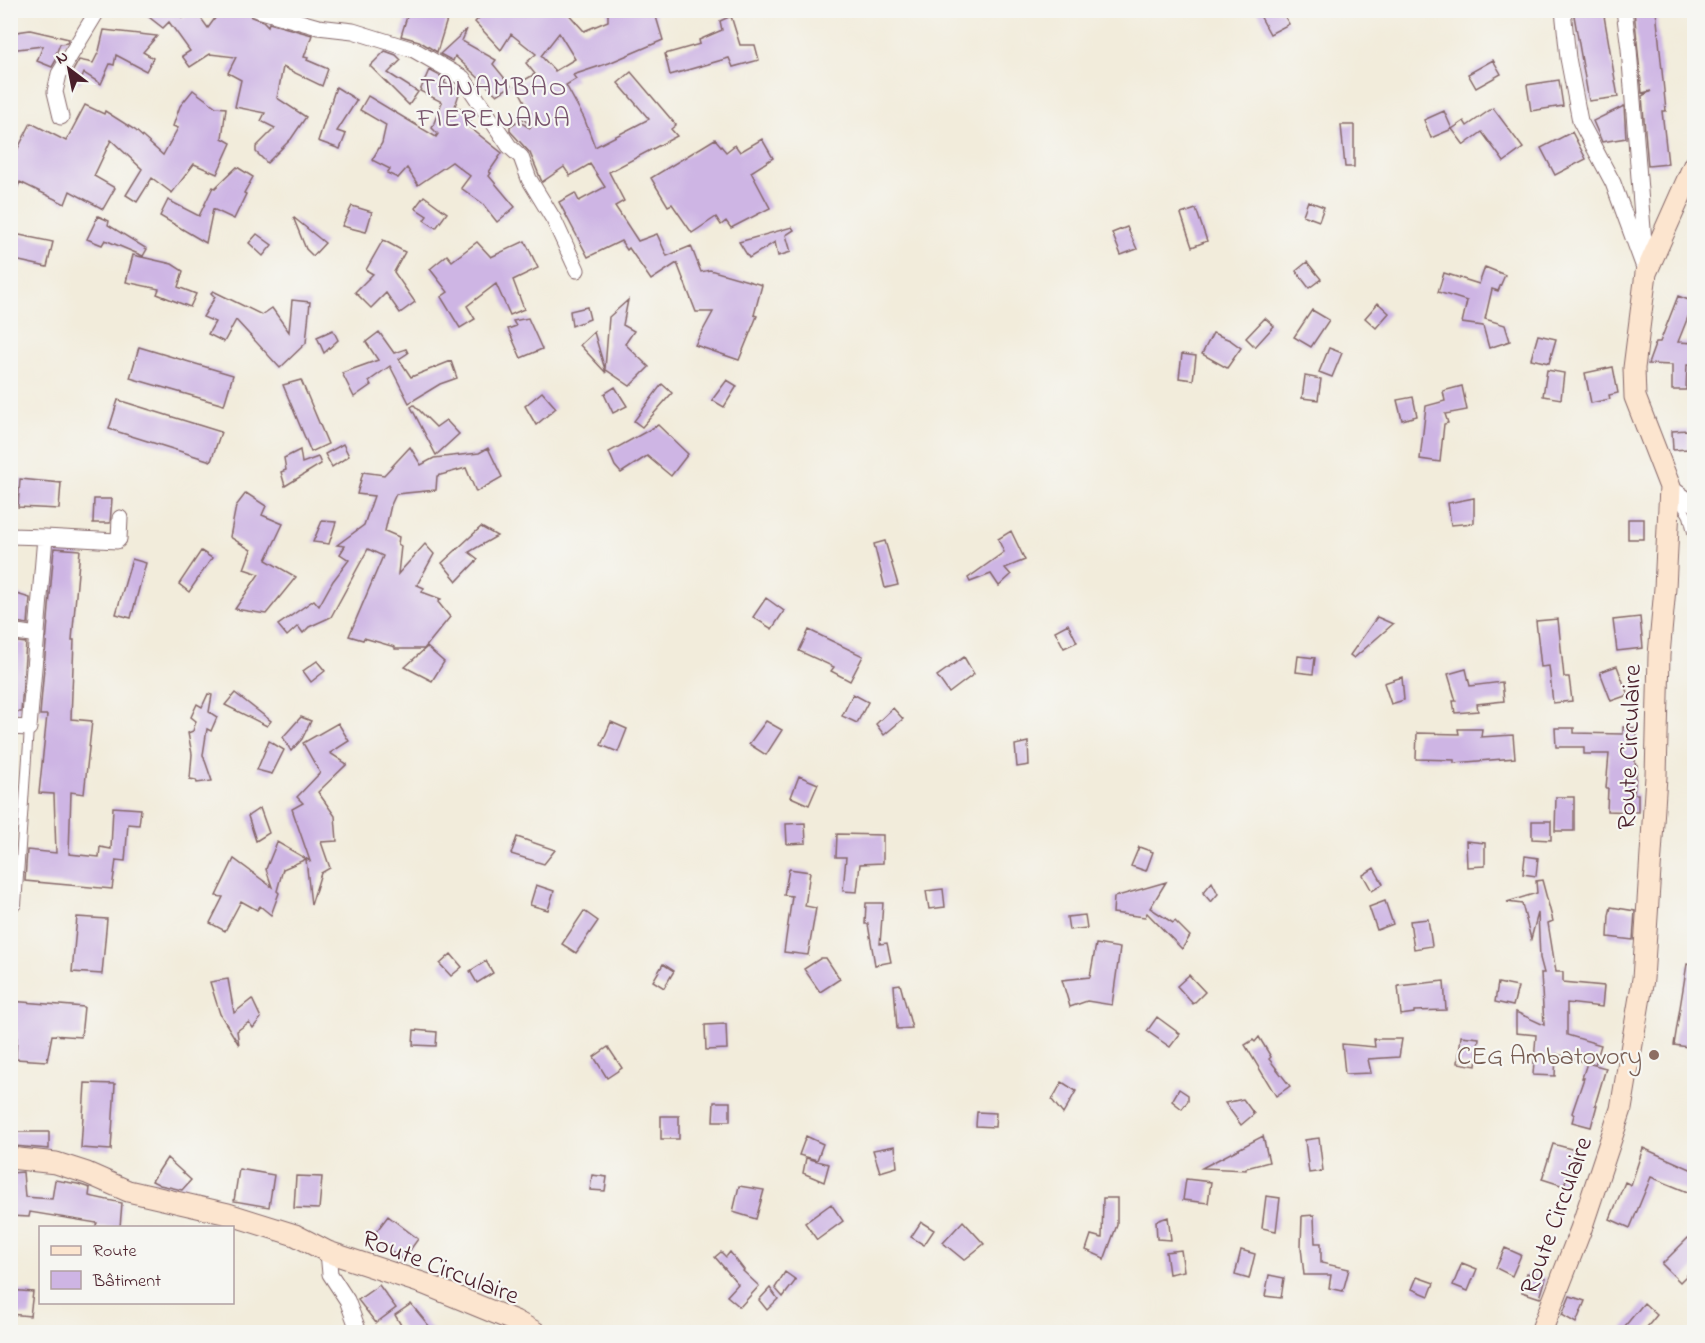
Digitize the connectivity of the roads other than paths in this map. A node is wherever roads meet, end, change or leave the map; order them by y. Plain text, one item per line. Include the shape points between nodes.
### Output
1 (98, 10) edge
2 (258, 10) edge
3 (1563, 10) edge
4 (1624, 10) edge
5 (61, 117) dead end
6 (1695, 165) edge
7 (577, 270) dead end
8 (1646, 273) junction
9 (1670, 487) junction
10 (1695, 504) edge
11 (120, 518) dead end
12 (10, 536) edge
13 (45, 537) junction
14 (1695, 594) edge
15 (10, 631) edge
16 (37, 635) junction
17 (10, 727) edge
18 (29, 728) junction
19 (10, 904) edge
20 (10, 1158) edge
21 (328, 1252) junction
22 (359, 1332) edge
23 (535, 1332) edge
24 (1541, 1332) edge

1 - 5 street via 59,74 55,92
2 - 7 street via 414,50 463,78 508,146 521,157 528,179 554,220
3 - 8 street via 1580,121 1613,183
4 - 8 street
6 - 8 street, Route Circulaire
8 - 9 street, Route Circulaire via 1634,368 1635,397
9 - 10 street
9 - 14 lane via 1688,516 1694,540
9 - 24 street, Route Circulaire via 1643,979 1621,1109
11 - 13 street via 117,541
12 - 13 street
13 - 16 street
15 - 16 street
16 - 18 street
17 - 18 street
18 - 19 lane via 17,905
20 - 21 street, Route Circulaire via 56,1163 128,1191 228,1214 295,1235
21 - 22 street via 330,1274 347,1300
21 - 23 street, Route Circulaire via 425,1284

